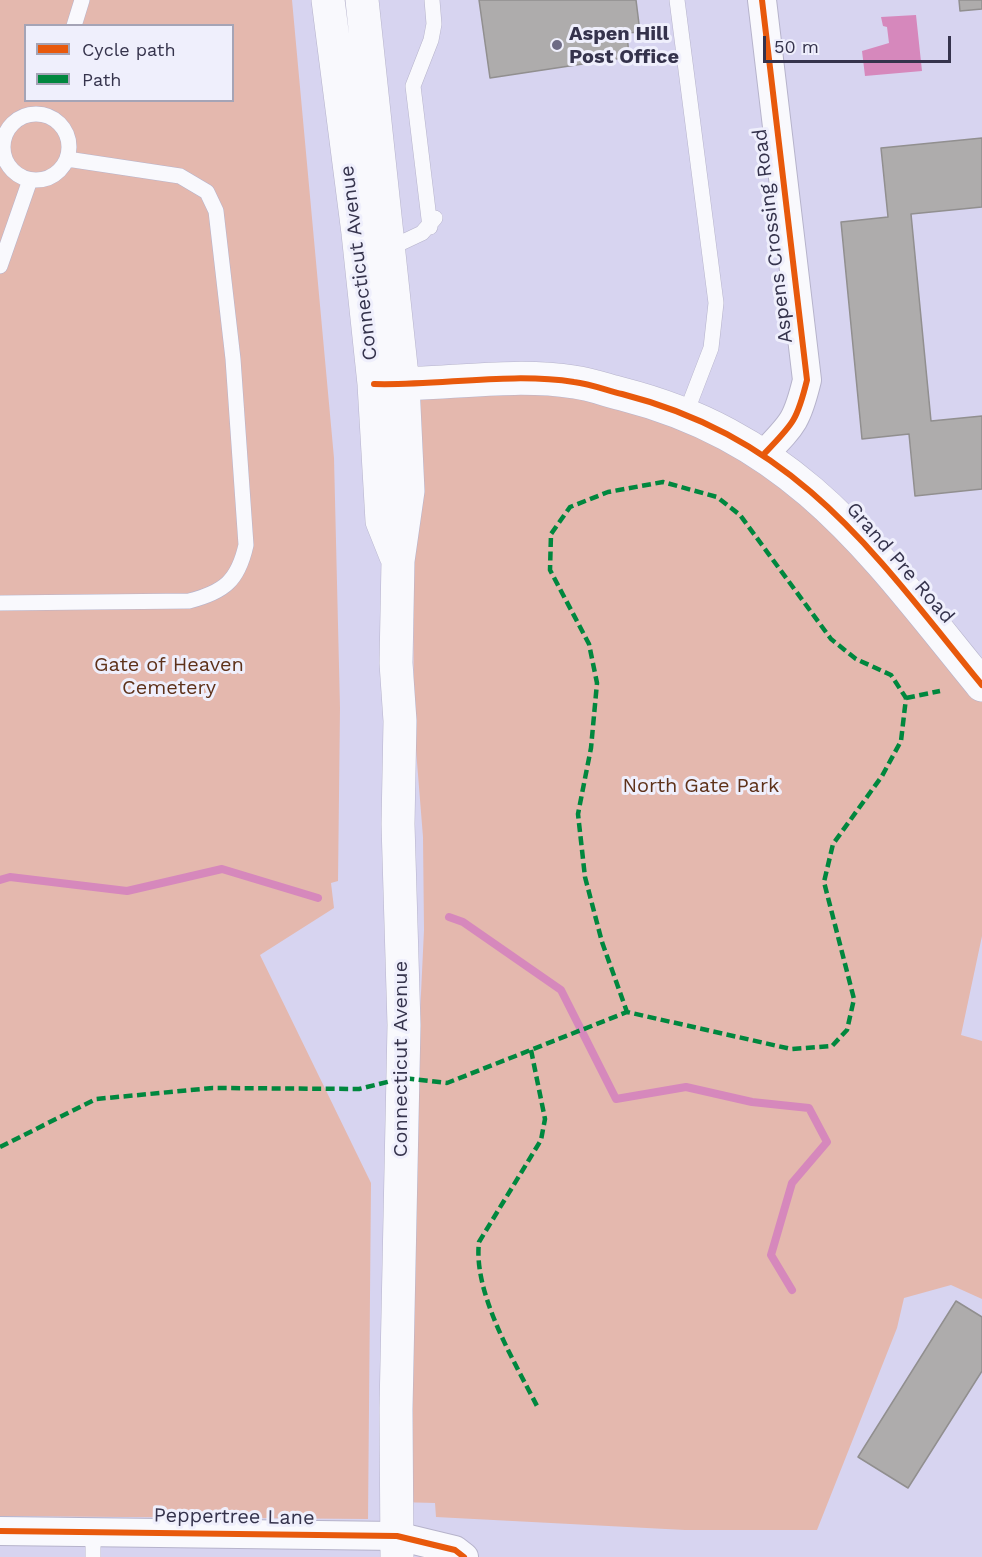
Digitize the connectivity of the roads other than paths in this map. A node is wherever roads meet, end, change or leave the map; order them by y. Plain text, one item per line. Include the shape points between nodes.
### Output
1 (82, 0) edge
2 (328, 0) edge
3 (362, 0) edge
4 (432, 0) edge
5 (677, 0) edge
6 (762, 0) edge
7 (75, 24) edge
8 (50, 108) edge
9 (2, 135) edge
10 (67, 159) junction
11 (30, 180) junction
12 (388, 249) junction
13 (0, 266) edge
14 (389, 385) junction
15 (686, 413) junction
16 (764, 454) junction
17 (0, 603) edge
18 (982, 685) edge
19 (0, 1531) edge
20 (93, 1544) edge
21 (397, 1546) edge
22 (464, 1557) edge

1 - 7 lane
2 - 14 main road, Connecticut Avenue
3 - 12 main road, Connecticut Avenue
4 - 12 lane via 434,24 419,72 435,217 430,227
5 - 15 lane via 716,303 711,348
6 - 16 street, Aspens Crossing Road via 807,380 799,413
8 - 9 lane via 17,119
8 - 10 lane via 68,136
9 - 11 lane via 7,164
10 - 11 lane via 55,174
10 - 17 lane via 180,176 207,192 216,211 233,359 246,545 241,567 225,587 189,601
11 - 13 lane
12 - 14 main road, Connecticut Avenue
14 - 15 main road, Grand Pre Road via 484,379 573,382
14 - 21 main road, Connecticut Avenue via 382,520 398,561 398,824 404,1025
15 - 16 main road, Grand Pre Road
16 - 18 main road, Grand Pre Road via 800,481 857,534
19 - 20 street, Peppertree Lane
20 - 21 street, Peppertree Lane
21 - 22 street, Peppertree Lane via 455,1550

